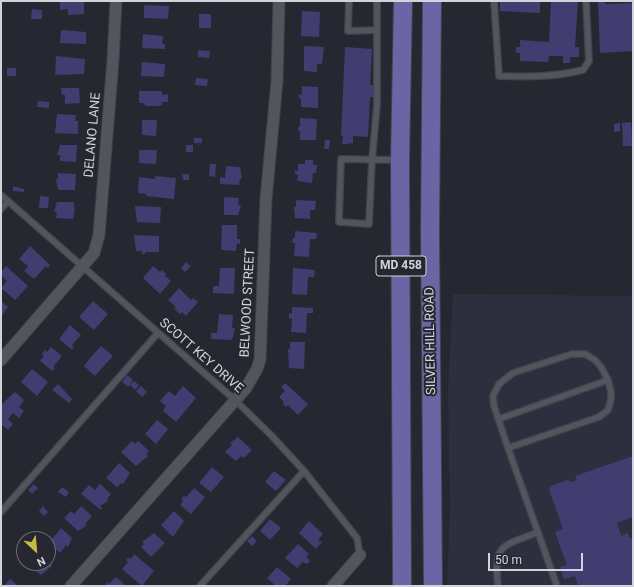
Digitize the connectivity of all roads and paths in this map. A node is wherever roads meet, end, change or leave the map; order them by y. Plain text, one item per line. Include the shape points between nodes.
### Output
1 (116, 1) edge
2 (279, 1) edge
3 (349, 1) edge
4 (377, 1) edge
5 (403, 1) edge
6 (432, 1) edge
7 (494, 1) edge
8 (586, 1) edge
9 (376, 30) junction
10 (372, 160) junction
11 (400, 160) junction
12 (1, 195) edge
13 (8, 201) junction
14 (1, 209) edge
15 (83, 267) junction
16 (158, 333) junction
17 (1, 360) edge
18 (608, 380) junction
19 (235, 400) junction
20 (499, 419) junction
21 (508, 448) junction
22 (304, 471) junction
23 (1, 512) edge
24 (538, 532) junction
25 (360, 555) joint
26 (71, 586) edge
27 (200, 586) edge
28 (333, 586) edge
29 (402, 586) edge
30 (433, 586) edge
31 (498, 586) edge
32 (557, 586) edge

1 - 15 street, DELANO LANE via 99,235 94,254
2 - 19 street, BELWOOD STREET via 277,81 266,200 260,360 252,378
3 - 9 lane via 348,31
4 - 9 lane
5 - 11 main road, MD 458
6 - 30 main road, SILVER HILL ROAD / MD 458 via 430,231
7 - 8 lane via 500,76 530,77 562,76 583,70 589,61
9 - 10 lane via 378,105
10 - 10 lane via 341,159 339,222 369,224
10 - 11 lane
11 - 29 main road, MD 458
12 - 13 lane, SCOTT KEY DRIVE
13 - 14 lane
13 - 15 lane, SCOTT KEY DRIVE
15 - 16 lane, SCOTT KEY DRIVE
15 - 17 street, DELANO LANE
16 - 19 lane, SCOTT KEY DRIVE
16 - 23 lane
18 - 20 lane
18 - 20 lane via 595,360 585,354 572,354 513,373 499,384 493,396
18 - 21 lane via 612,400 608,410 599,417
19 - 22 lane, SCOTT KEY DRIVE
19 - 26 street, BELWOOD STREET
20 - 21 lane
21 - 24 lane
22 - 25 lane, SCOTT KEY DRIVE via 357,538
22 - 27 lane
24 - 31 lane via 505,546 499,552 496,566
24 - 32 lane
25 - 28 street

